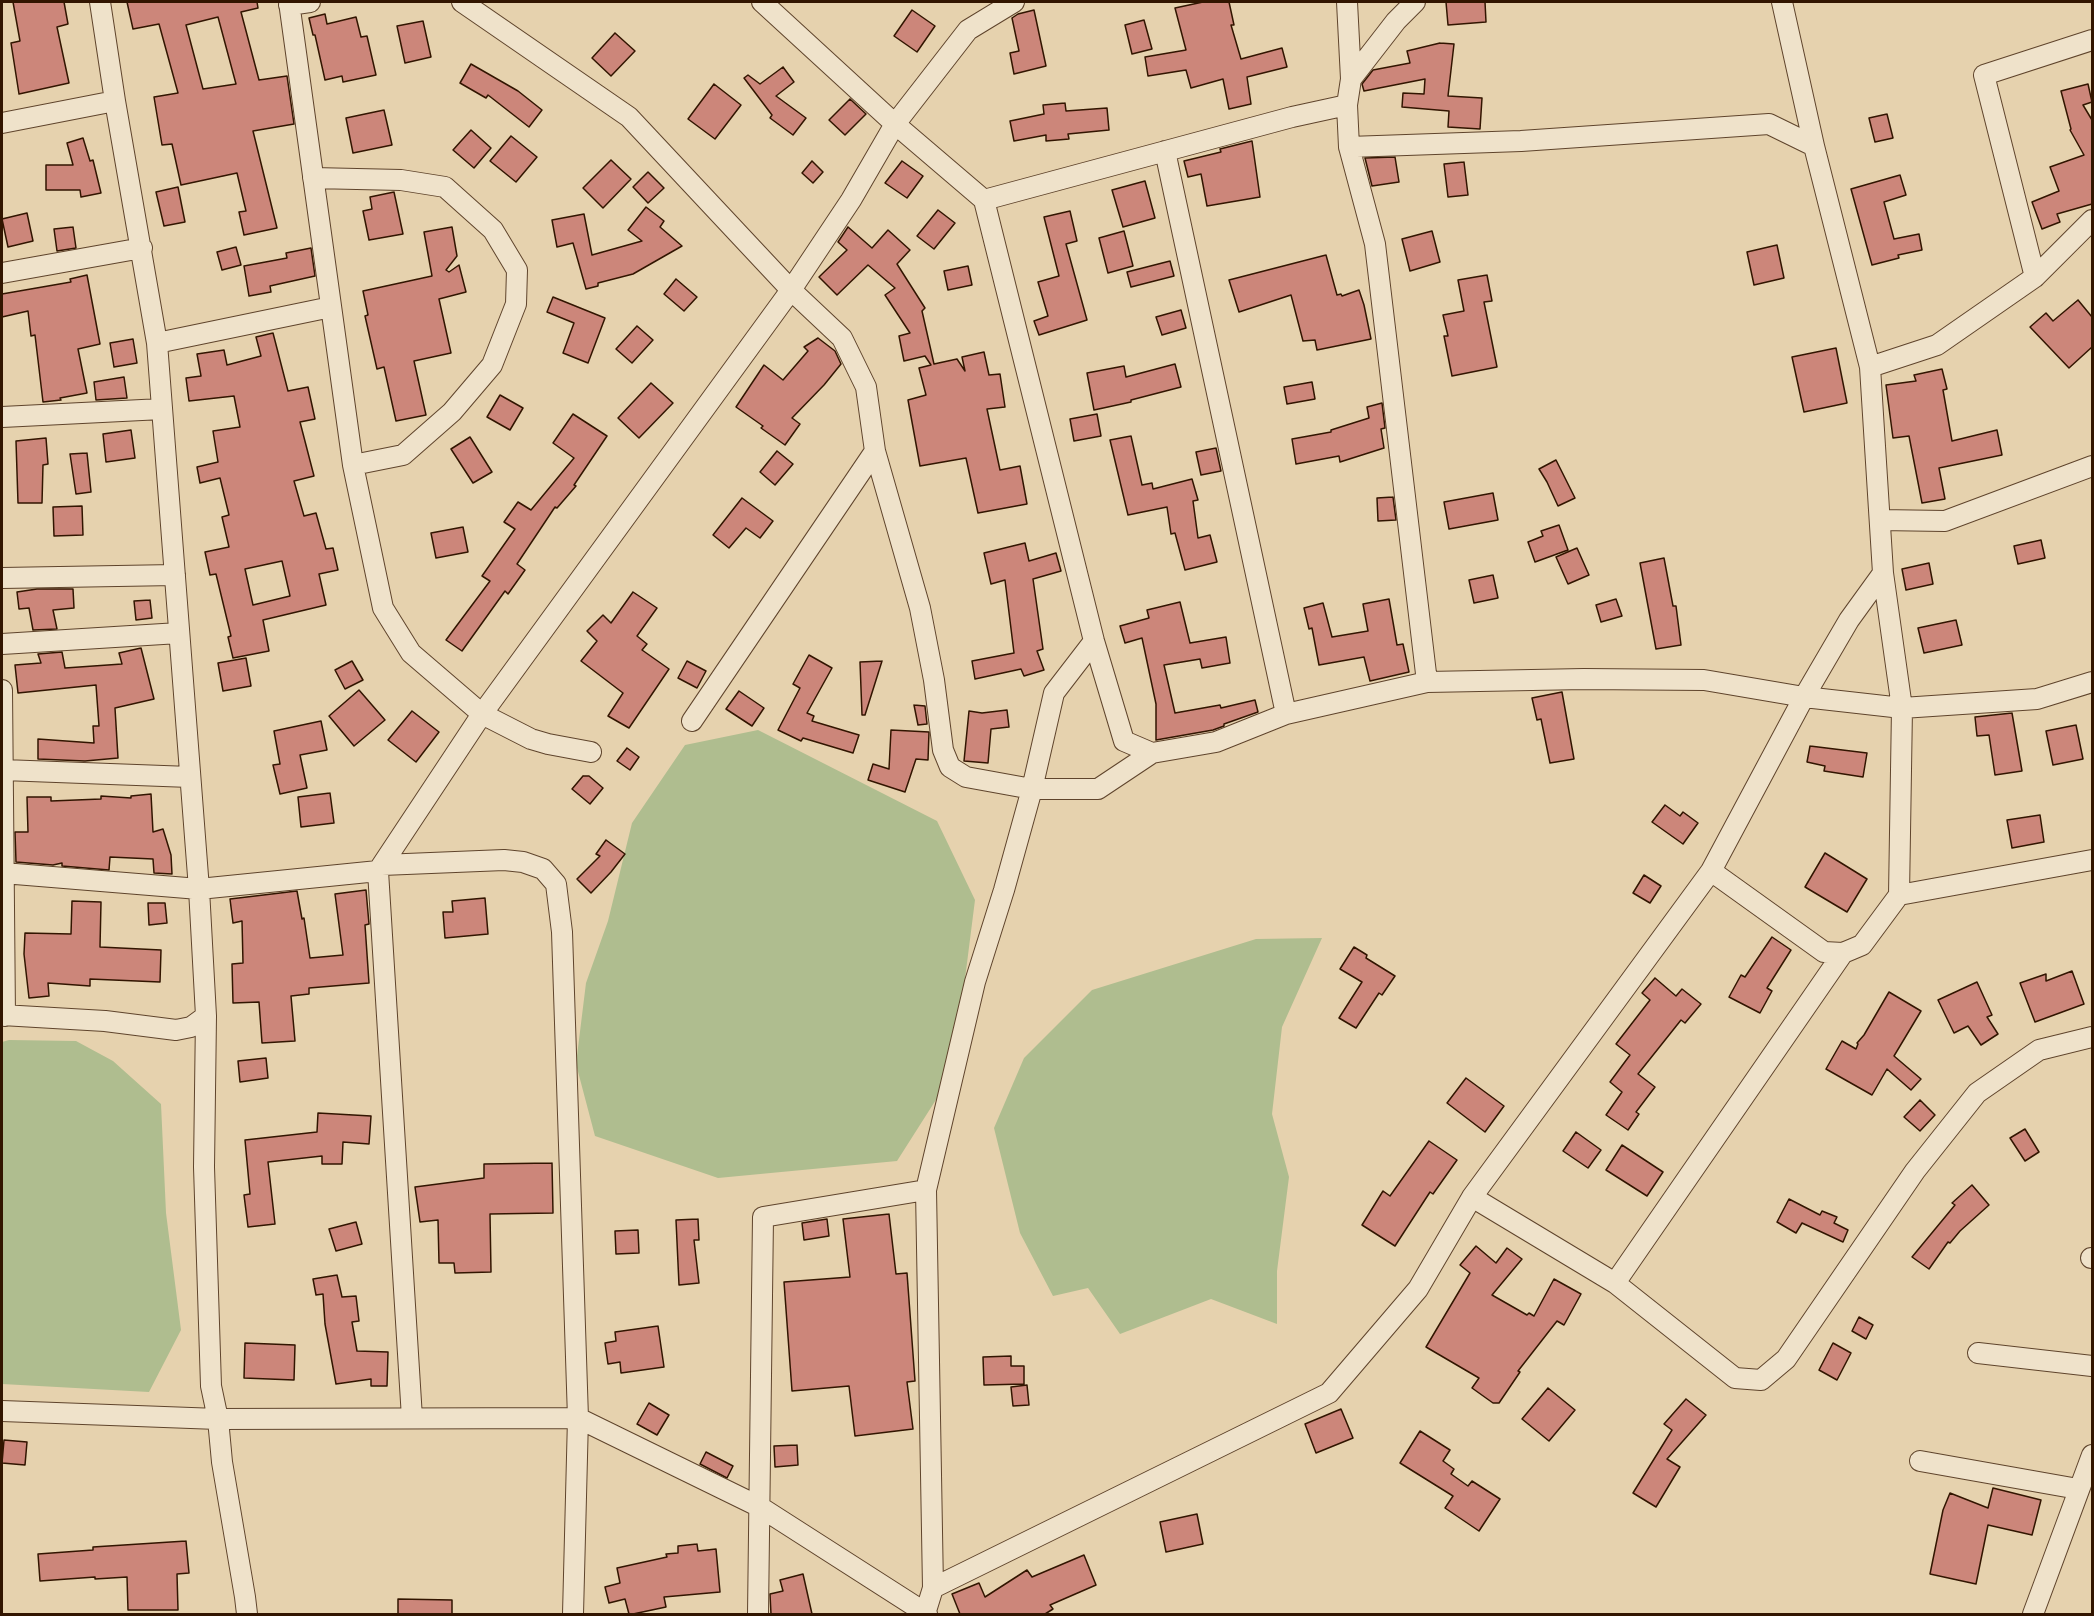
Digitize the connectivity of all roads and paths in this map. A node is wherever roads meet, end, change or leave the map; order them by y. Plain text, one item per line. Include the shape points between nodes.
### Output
1 (100, 2) edge
2 (310, 2) edge
3 (462, 2) edge
4 (762, 2) edge
5 (1014, 2) edge
6 (1347, 2) edge
7 (1414, 2) edge
8 (1782, 2) edge
9 (289, 3) edge
10 (2092, 40) edge
11 (1351, 79) junction
12 (115, 101) junction
13 (1347, 105) junction
14 (2, 123) edge
15 (895, 124) junction
16 (1814, 146) junction
17 (1348, 147) junction
18 (1165, 151) junction
19 (313, 178) junction
20 (984, 200) junction
21 (2092, 220) edge
22 (142, 248) junction
23 (2, 273) edge
24 (2034, 277) junction
25 (791, 290) junction
26 (331, 307) junction
27 (157, 343) junction
28 (1870, 367) junction
29 (162, 409) junction
30 (2, 417) edge
31 (875, 451) junction
32 (353, 465) junction
33 (2092, 466) edge
34 (1880, 520) junction
35 (1882, 573) junction
36 (175, 575) junction
37 (2, 578) edge
38 (179, 633) junction
39 (1094, 641) junction
40 (2, 644) edge
41 (1427, 682) junction
42 (2092, 682) edge
43 (2, 690) edge
44 (1804, 697) junction
45 (1902, 708) junction
46 (482, 714) junction
47 (1286, 714) junction
48 (692, 721) dead end
49 (591, 752) dead end
50 (1152, 753) junction
51 (3, 770) edge
52 (190, 777) junction
53 (1032, 789) junction
54 (2092, 860) edge
55 (380, 868) junction
56 (1711, 871) junction
57 (3, 873) junction
58 (199, 889) junction
59 (1899, 895) junction
60 (1843, 954) junction
61 (3, 1016) edge
62 (206, 1016) junction
63 (2092, 1037) edge
64 (926, 1191) junction
65 (1472, 1197) junction
66 (1616, 1283) junction
67 (1978, 1353) dead end
68 (2092, 1366) edge
69 (2, 1411) edge
70 (412, 1418) junction
71 (578, 1418) junction
72 (218, 1419) junction
73 (2092, 1455) edge
74 (1920, 1461) dead end
75 (2078, 1489) junction
76 (760, 1507) junction
77 (933, 1588) junction
78 (247, 1614) edge
79 (573, 1614) edge
80 (758, 1614) edge
81 (926, 1614) edge
82 (2033, 1614) edge

1 - 12 street
2 - 9 street
3 - 25 street via 629,117
4 - 15 street
5 - 15 street via 968,30
6 - 11 street
7 - 11 street
8 - 16 street
9 - 19 street
10 - 24 street via 1984,75
11 - 13 street
12 - 14 street
12 - 22 street
13 - 17 street
13 - 18 street
15 - 20 street
15 - 25 street via 851,200
16 - 17 street via 1769,124 1521,141
16 - 28 street
17 - 41 street via 1375,244
18 - 20 street
18 - 47 street
19 - 26 street
19 - 32 street via 400,180 445,187 493,230 517,270 516,304 492,365 452,412 402,455
20 - 39 street
21 - 24 street
22 - 23 street
22 - 27 street
24 - 28 street via 1938,345
25 - 31 street via 842,338 866,387
25 - 46 street
26 - 27 street
26 - 32 street
27 - 29 street
28 - 34 street
29 - 30 street
29 - 36 street
31 - 48 street
31 - 53 street via 920,608 943,750 950,767 966,777
32 - 46 street via 383,608 411,653
33 - 34 street via 1945,521
34 - 35 street
35 - 44 street
35 - 45 street
36 - 37 street
36 - 38 street
38 - 40 street
38 - 52 street
39 - 50 street via 1124,741
39 - 53 street via 1054,693
41 - 44 street via 1704,680
41 - 47 street
42 - 45 street via 2037,699
43 - 51 street
44 - 45 street
44 - 56 street
45 - 59 street
46 - 49 street via 531,739
46 - 55 street
47 - 50 street via 1216,742
50 - 53 street via 1098,789
51 - 52 street
51 - 57 street
52 - 58 street
53 - 64 street via 975,982
54 - 59 street
55 - 58 street
55 - 70 street
55 - 71 street via 504,860 543,869 556,884 562,932
56 - 60 street via 1824,952
56 - 65 street
57 - 58 street
57 - 61 street
58 - 62 street
59 - 60 street via 1862,945
60 - 66 street
61 - 62 street via 105,1021 176,1030 191,1027
62 - 72 street via 205,1190 211,1386
63 - 66 street via 2039,1050 1977,1093 1915,1171 1786,1359 1761,1380 1735,1378
64 - 76 street via 763,1217
64 - 77 street
65 - 66 street
65 - 77 street via 1418,1289 1329,1393
67 - 68 street
69 - 72 street
70 - 71 street
70 - 72 street
71 - 76 street
71 - 79 street
72 - 78 street
73 - 75 street
74 - 75 street
75 - 82 street
76 - 80 street
76 - 81 street
77 - 81 street

